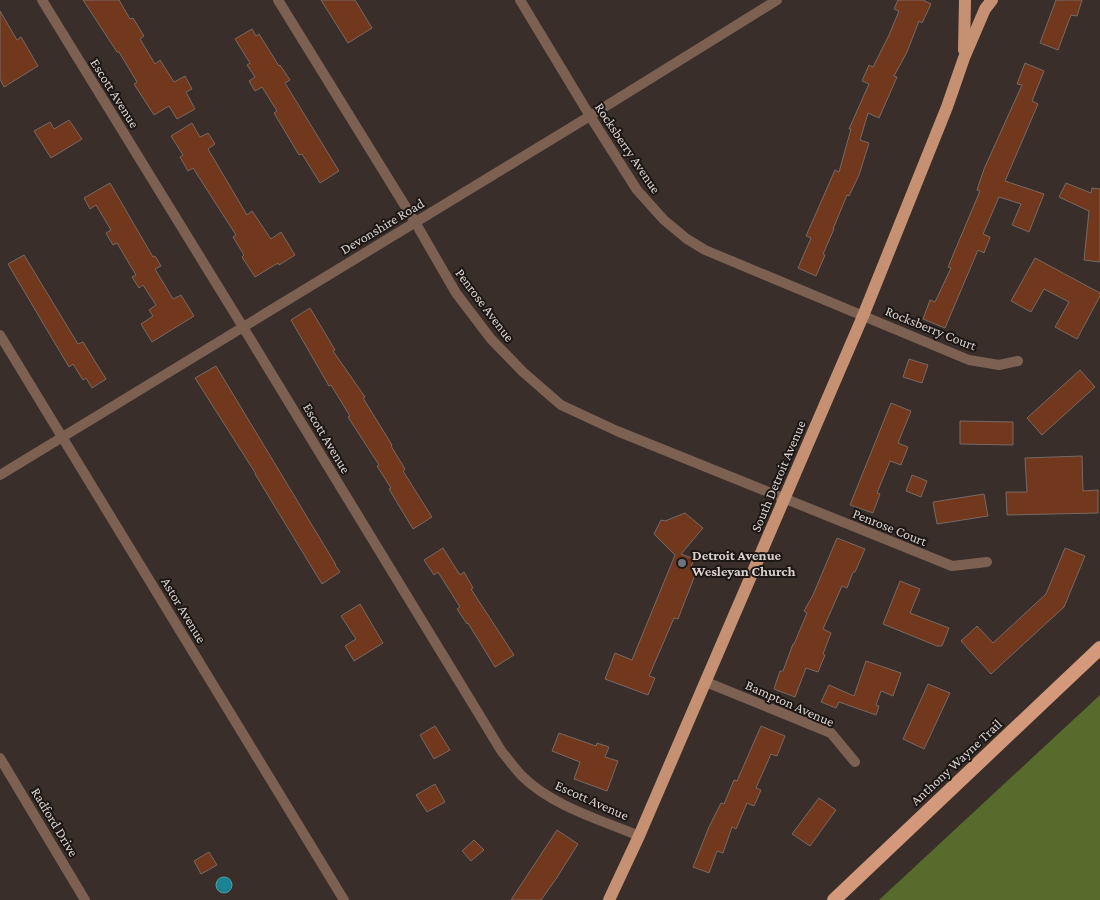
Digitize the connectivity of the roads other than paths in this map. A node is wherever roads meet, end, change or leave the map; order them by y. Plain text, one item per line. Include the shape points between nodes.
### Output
1 (42, 0) edge
2 (278, 0) edge
3 (520, 0) edge
4 (777, 0) edge
5 (965, 0) edge
6 (992, 0) edge
7 (964, 58) junction
8 (590, 116) junction
9 (415, 222) junction
10 (864, 316) junction
11 (243, 326) junction
12 (0, 335) edge
13 (1018, 361) dead end
14 (62, 437) junction
15 (0, 475) edge
16 (784, 500) junction
17 (987, 562) dead end
18 (1100, 648) edge
19 (706, 682) junction
20 (0, 758) edge
21 (855, 762) dead end
22 (640, 836) junction
23 (85, 900) edge
24 (344, 900) edge
25 (609, 900) edge
26 (834, 900) edge

1 - 11 street, Escott Avenue
2 - 9 street, Penrose Avenue
3 - 8 street, Rocksberry Avenue
4 - 8 street, Devonshire Road
5 - 7 main road, South Detroit Avenue
6 - 7 main road, South Detroit Avenue
7 - 10 main road, South Detroit Avenue
8 - 9 street, Devonshire Road
8 - 10 street, Rocksberry Avenue via 637,190 664,220 687,239 705,250
9 - 11 street, Devonshire Road
9 - 16 street, Penrose Avenue via 456,293 492,339 561,405
10 - 13 street, Rocksberry Court via 969,360 999,365
10 - 16 main road, South Detroit Avenue
11 - 14 street, Devonshire Road
11 - 22 street, Escott Avenue via 502,752 522,777 545,795
12 - 14 street, Astor Avenue
14 - 15 street, Devonshire Road
14 - 24 street, Astor Avenue
16 - 17 street, Penrose Court via 952,566
16 - 19 main road, South Detroit Avenue
18 - 26 highway, Anthony Wayne Trail
19 - 21 street, Bampton Avenue via 831,733
19 - 22 main road, South Detroit Avenue
20 - 23 street, Radford Drive
22 - 25 main road, South Detroit Avenue

